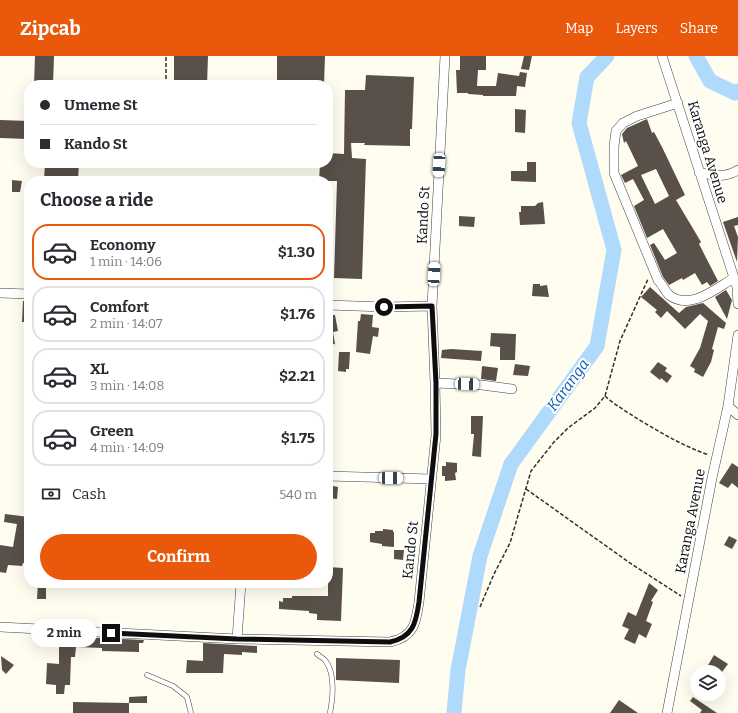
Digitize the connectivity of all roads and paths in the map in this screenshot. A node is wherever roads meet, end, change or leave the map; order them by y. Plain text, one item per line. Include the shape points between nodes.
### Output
1 (166, 56) edge
2 (445, 56) edge
3 (662, 56) edge
4 (166, 80) edge
5 (678, 103) junction
6 (738, 170) edge
7 (700, 172) junction
8 (653, 268) junction
9 (737, 289) edge
10 (0, 293) edge
11 (24, 294) edge
12 (738, 304) edge
13 (333, 305) edge
14 (432, 306) junction
15 (738, 335) edge
16 (436, 383) junction
17 (512, 389) dead end
18 (605, 396) junction
19 (728, 406) junction
20 (738, 415) edge
21 (716, 458) junction
22 (333, 476) edge
23 (431, 479) junction
24 (526, 488) junction
25 (241, 588) edge
26 (689, 602) junction
27 (480, 607) dead end
28 (0, 627) edge
29 (237, 639) junction
30 (317, 654) dead end
31 (147, 675) dead end
32 (191, 713) edge
33 (330, 713) edge
34 (667, 713) edge

1 - 4 path
2 - 14 street, Kando St
3 - 5 street, Karanga Avenue
5 - 7 street, Karanga Avenue
5 - 8 street via 637,116 623,123 616,131 614,173
6 - 7 street via 714,177
7 - 9 street, Karanga Avenue
8 - 9 street via 668,294 683,301
8 - 18 path via 620,341
9 - 12 street, Karanga Avenue
10 - 11 street
13 - 14 street
14 - 16 street, Kando St
15 - 19 street, Karanga Avenue
16 - 17 street
16 - 23 street, Kando St via 436,434
18 - 21 path via 690,449
18 - 24 path via 595,408 554,442 531,471
19 - 20 street
19 - 21 street, Karanga Avenue
21 - 26 street, Karanga Avenue
22 - 23 street
23 - 29 street, Kando St via 416,622 402,640 390,642
24 - 26 path
24 - 27 path via 510,543
25 - 29 street
26 - 34 street, Karanga Avenue
28 - 29 street, Kando St
30 - 33 lane via 325,660 331,674
31 - 32 lane via 173,686 187,697

